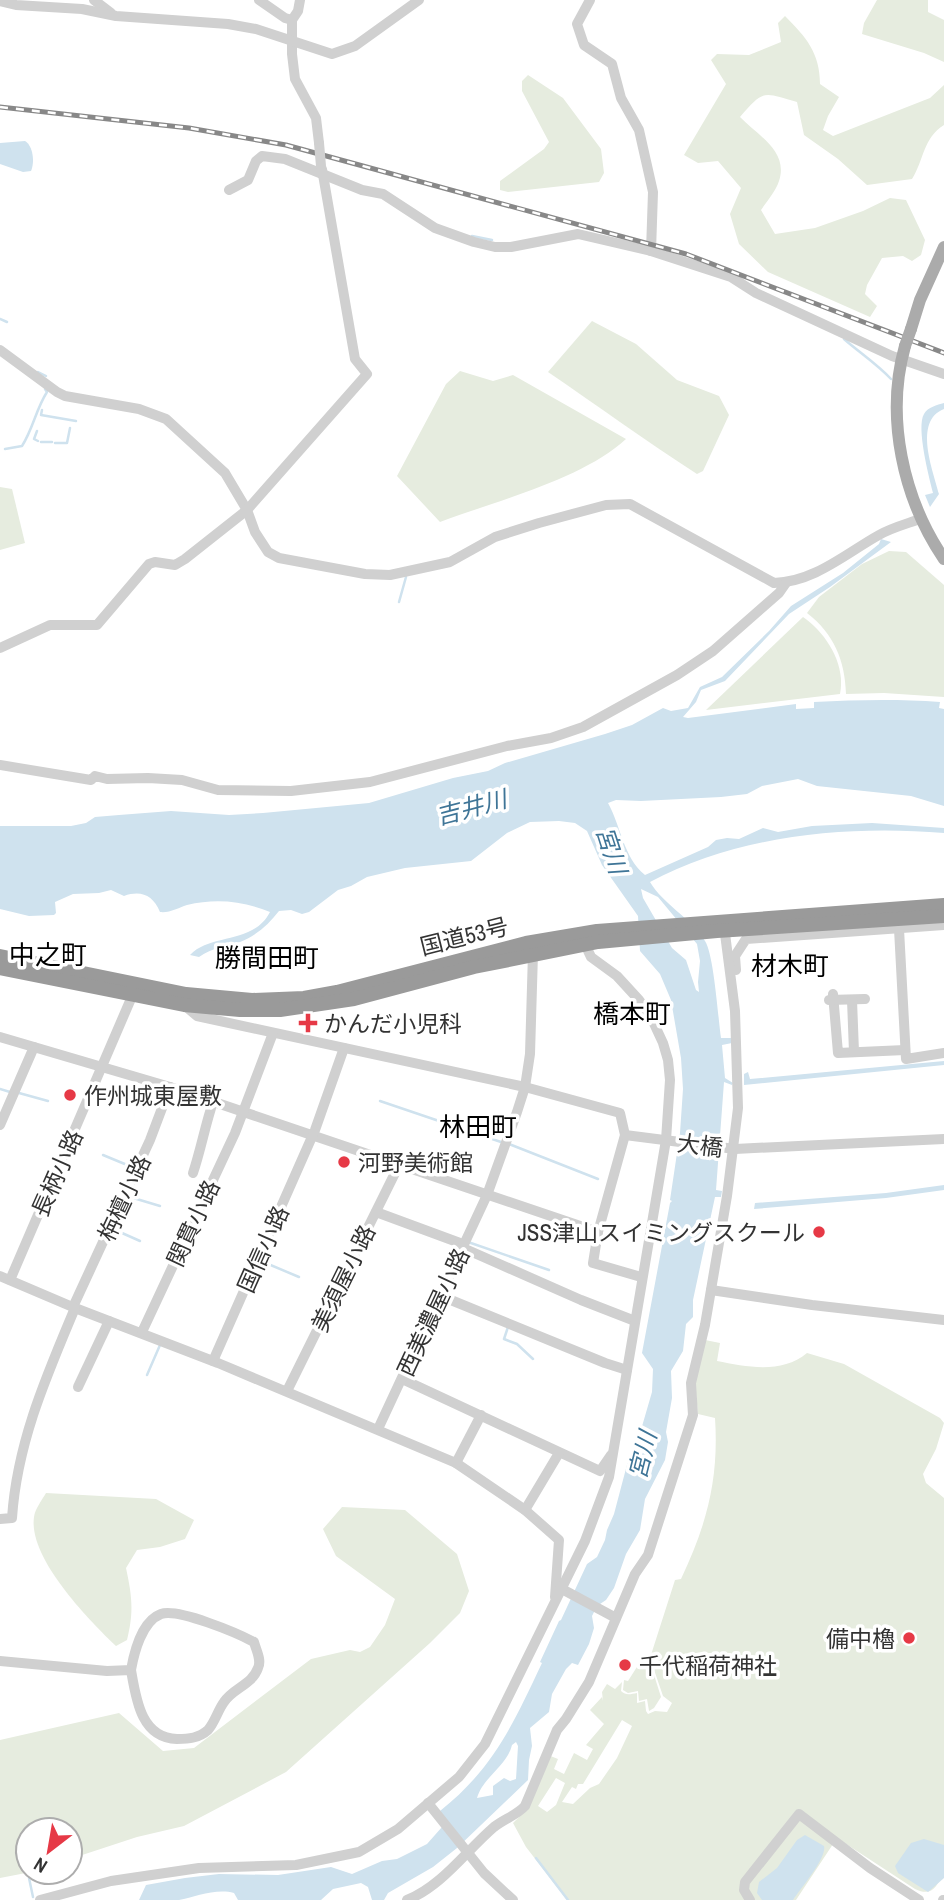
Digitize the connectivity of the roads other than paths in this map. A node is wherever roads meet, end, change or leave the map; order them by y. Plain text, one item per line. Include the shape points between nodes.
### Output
1 (94, 0) edge
2 (259, 0) edge
3 (300, 0) edge
4 (419, 0) edge
5 (590, 0) edge
6 (0, 1) edge
7 (116, 16) junction
8 (292, 20) junction
9 (292, 41) junction
10 (322, 169) junction
11 (229, 190) dead end
12 (944, 247) edge
13 (651, 251) junction
14 (0, 350) edge
15 (901, 360) junction
16 (944, 374) edge
17 (247, 510) junction
18 (920, 519) junction
19 (944, 559) edge
20 (786, 583) junction
21 (0, 648) edge
22 (0, 765) edge
23 (944, 905) edge
24 (944, 916) edge
25 (944, 925) edge
26 (720, 926) junction
27 (899, 929) junction
28 (590, 938) junction
29 (533, 953) junction
30 (0, 956) edge
31 (0, 968) edge
32 (133, 994) junction
33 (865, 999) dead end
34 (852, 1000) junction
35 (184, 1005) junction
36 (735, 1011) junction
37 (272, 1033) junction
38 (0, 1037) edge
39 (34, 1047) junction
40 (344, 1048) junction
41 (905, 1049) junction
42 (854, 1052) junction
43 (944, 1054) edge
44 (103, 1067) junction
45 (170, 1087) junction
46 (525, 1087) junction
47 (214, 1102) junction
48 (243, 1112) junction
49 (0, 1125) edge
50 (625, 1135) junction
51 (312, 1136) junction
52 (944, 1139) edge
53 (666, 1140) junction
54 (734, 1149) junction
55 (398, 1165) junction
56 (193, 1173) dead end
57 (487, 1195) junction
58 (376, 1212) junction
59 (598, 1232) junction
60 (463, 1248) junction
61 (641, 1277) junction
62 (5, 1278) edge
63 (711, 1290) junction
64 (441, 1296) junction
65 (74, 1308) junction
66 (944, 1320) edge
67 (109, 1321) junction
68 (635, 1321) junction
69 (142, 1332) junction
70 (214, 1361) junction
71 (626, 1370) junction
72 (402, 1378) junction
73 (78, 1387) dead end
74 (287, 1391) junction
75 (481, 1415) junction
76 (378, 1429) junction
77 (559, 1453) junction
78 (612, 1453) junction
79 (456, 1463) junction
80 (525, 1510) junction
81 (0, 1519) edge
82 (559, 1592) junction
83 (615, 1617) junction
84 (0, 1661) edge
85 (131, 1670) junction
86 (430, 1805) junction
87 (468, 1853) junction
88 (40, 1900) edge
89 (407, 1900) edge
90 (513, 1900) edge
91 (750, 1900) edge
92 (919, 1900) edge

1 - 7 street
2 - 8 street
3 - 8 street
4 - 9 street via 355,46 332,54
5 - 13 street via 577,24 584,45 612,64 621,98 639,131 653,192
6 - 7 street
7 - 9 street via 228,24
8 - 9 street
9 - 10 street, bridge via 295,79 316,118
10 - 11 street via 262,156 248,180
10 - 13 street via 362,190 383,194 435,228 474,242 511,247 578,234
10 - 17 street via 355,359 367,374
12 - 15 main road, bridge via 920,300
13 - 15 street via 730,277
14 - 17 street via 65,396 139,409 166,419 225,473
15 - 16 street
15 - 18 main road via 897,418 905,473
17 - 20 street via 268,552 279,558 390,575 450,562 495,537 539,523 606,505 630,505 774,583
17 - 21 street via 175,565 155,562 143,568 97,625 50,625
18 - 19 main road
18 - 20 street via 880,534 829,567
20 - 22 street via 713,651 659,687 583,727 393,777 291,792 227,791 182,780 95,776 91,780
23 - 26 highway, 国道53号
24 - 26 highway, 国道53号
25 - 27 street
26 - 28 highway, 国道53号
26 - 36 street
27 - 36 street via 746,939 735,956
27 - 41 street
28 - 29 highway, 国道53号
28 - 30 highway, 国道53号 via 472,956 337,992 252,1000 199,996
28 - 53 street via 591,957 629,988 657,1030 670,1080
29 - 35 highway, 国道53号 via 329,1004 280,1010
29 - 46 street, 西美濃屋小路
31 - 32 highway, 国道53号
32 - 35 highway, 国道53号
32 - 44 street, 長柄小路
33 - 34 street
34 - 42 street
34 - 42 street via 832,998 838,1053
35 - 37 street via 197,1016
36 - 54 street via 738,1108
37 - 40 street
37 - 48 street, 関貫小路
38 - 39 street
39 - 44 street
39 - 49 street
40 - 46 street
40 - 51 street, 国信小路
41 - 42 street
41 - 43 street via 906,1059
44 - 45 street
44 - 62 street, 長柄小路
45 - 47 street
45 - 65 street, 栴檀小路
46 - 50 street via 620,1113
46 - 57 street, 西美濃屋小路
47 - 48 street
47 - 56 street
48 - 51 street
48 - 69 street, 関貫小路
50 - 53 street, 大橋
50 - 59 street
51 - 55 street
51 - 70 street, 国信小路
52 - 54 street, 大橋
53 - 54 street, 大橋
53 - 61 street
54 - 63 street
55 - 57 street
55 - 58 street, 美須屋小路
57 - 59 street
57 - 60 street, 西美濃屋小路
58 - 60 street
58 - 74 street, 美須屋小路
59 - 61 street via 593,1263
60 - 64 street, 西美濃屋小路
60 - 68 street
61 - 68 street
62 - 65 street
63 - 66 street
63 - 83 street via 691,1383 693,1415 688,1435 648,1555
64 - 71 street
64 - 72 street, 西美濃屋小路
65 - 67 street
65 - 81 street, 栴檀小路 via 31,1416 12,1518
67 - 69 street
67 - 73 street
68 - 71 street
69 - 70 street
70 - 74 street
71 - 78 street
72 - 75 street
72 - 76 street, 西美濃屋小路
74 - 76 street
75 - 77 street
75 - 79 street
76 - 79 street
77 - 78 street via 600,1471
77 - 80 street
78 - 82 street via 600,1505
79 - 80 street
80 - 82 street via 559,1540 554,1591
82 - 83 street
82 - 86 street via 485,1744
83 - 87 street via 589,1682 556,1730 525,1805
84 - 85 street
85 - 85 street via 149,1622 171,1613 231,1630 254,1642 260,1663 248,1683 224,1701 209,1728 191,1739 154,1733 136,1701
86 - 87 street
86 - 88 street via 359,1852 319,1862 199,1868 111,1881
87 - 89 street
87 - 90 street
91 - 92 street via 745,1882 799,1814

